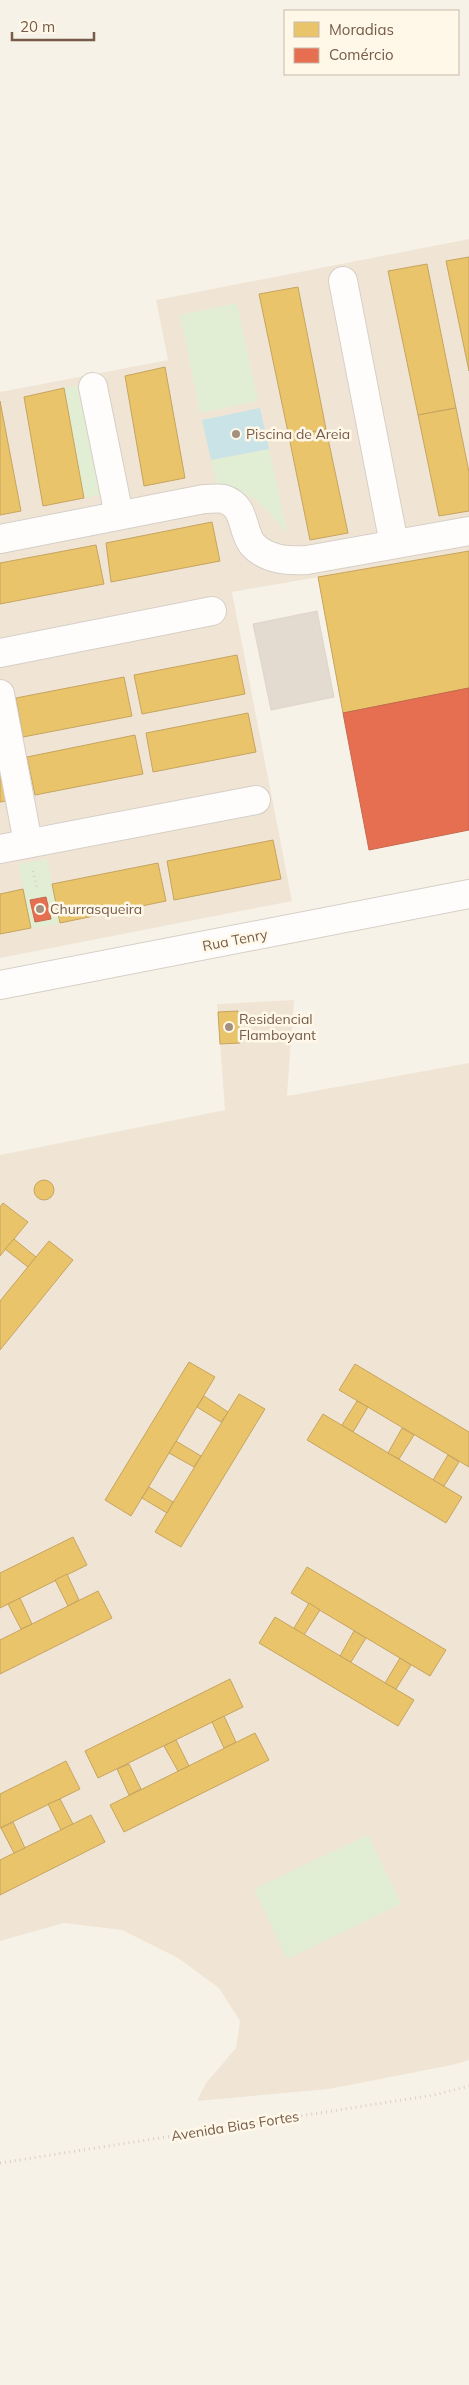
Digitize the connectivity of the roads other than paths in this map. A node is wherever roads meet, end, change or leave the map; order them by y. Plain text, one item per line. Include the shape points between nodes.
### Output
1 (343, 281) dead end
2 (93, 387) dead end
3 (118, 516) junction
4 (469, 531) edge
5 (0, 539) edge
6 (394, 544) junction
7 (212, 611) dead end
8 (0, 653) edge
9 (0, 694) edge
10 (256, 800) dead end
11 (28, 843) junction
12 (0, 848) edge
13 (469, 894) edge
14 (0, 986) edge

1 - 6 street
2 - 3 street
3 - 5 street
3 - 6 street via 224,499 240,510 252,543 267,556 288,561
4 - 6 street
7 - 8 street
9 - 11 street
10 - 11 street
11 - 12 street
13 - 14 street, Rua Tenry

